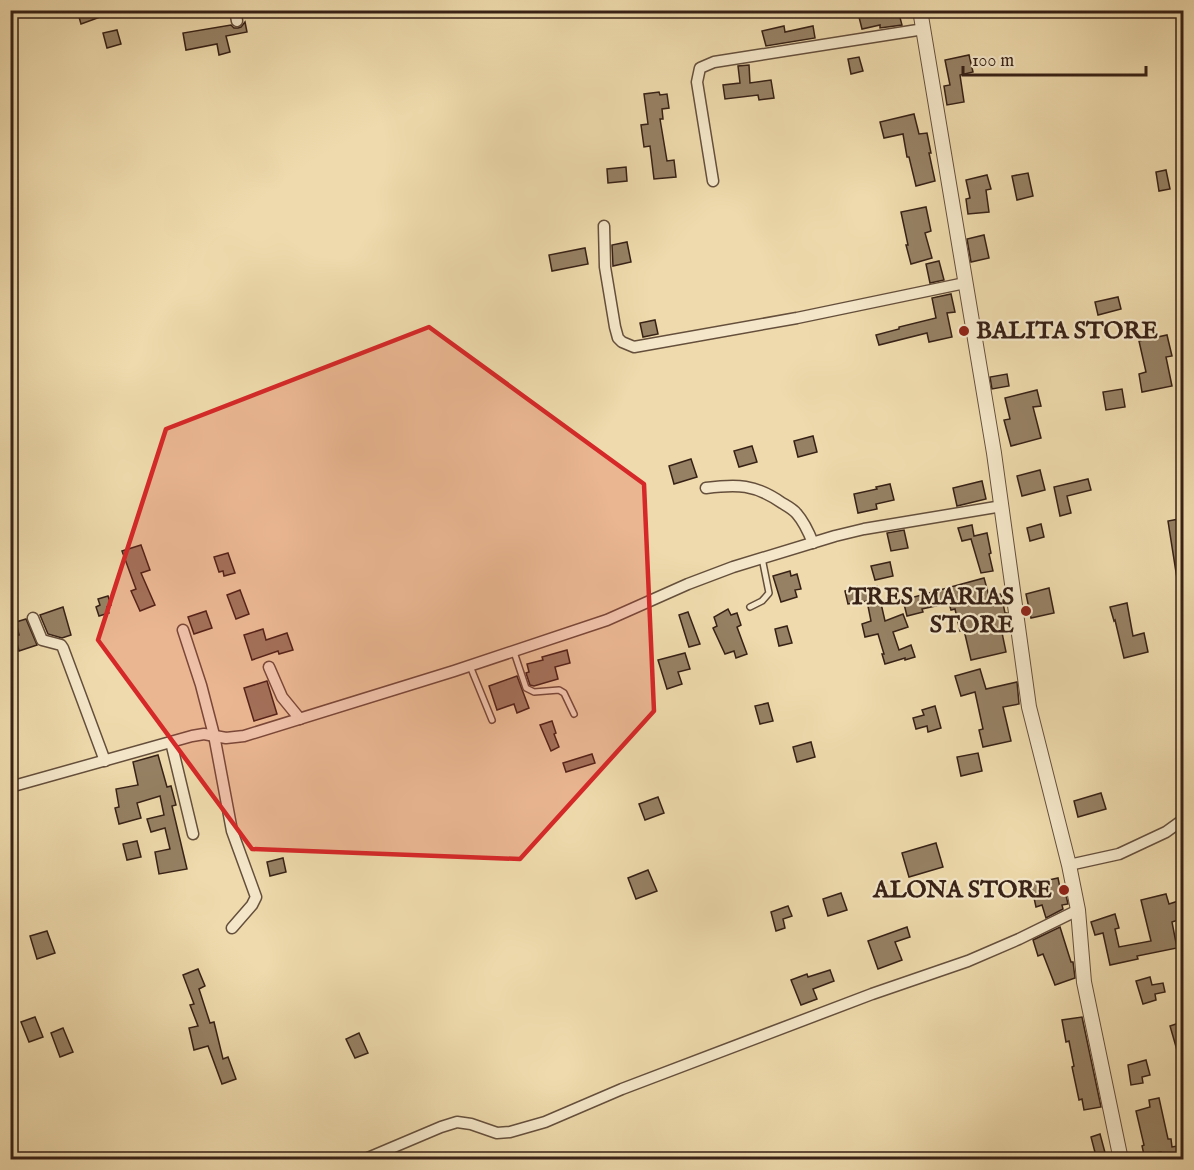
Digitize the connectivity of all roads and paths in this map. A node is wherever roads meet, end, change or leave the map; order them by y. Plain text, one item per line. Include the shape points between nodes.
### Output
1 (921, 10) edge
2 (924, 29) junction
3 (713, 181) dead end
4 (604, 226) dead end
5 (965, 283) junction
6 (706, 488) dead end
7 (1002, 506) junction
8 (813, 543) junction
9 (762, 558) junction
10 (750, 607) dead end
11 (33, 618) dead end
12 (183, 630) dead end
13 (514, 652) junction
14 (470, 666) junction
15 (269, 667) dead end
16 (574, 714) dead end
17 (300, 719) junction
18 (492, 720) dead end
19 (214, 735) junction
20 (171, 742) junction
21 (105, 761) junction
22 (10, 788) edge
23 (1184, 819) edge
24 (193, 834) dead end
25 (1069, 866) junction
26 (1078, 910) junction
27 (232, 928) dead end
28 (363, 1160) edge
29 (1121, 1160) edge

1 - 2 street
2 - 3 street via 714,62 699,68 697,82
2 - 5 street
4 - 5 street via 605,267 615,327 618,338 634,347
5 - 7 street
6 - 8 street via 746,486 773,496 795,512
7 - 8 street via 864,529
7 - 25 street via 1029,707
8 - 9 street
9 - 10 lane via 769,593
9 - 13 street via 687,584 607,620
11 - 21 street via 42,640 63,648
12 - 19 street
13 - 14 street
13 - 16 lane via 526,688 534,692 559,690
14 - 17 street
14 - 18 lane
15 - 17 street via 282,697
17 - 19 street via 244,736
19 - 20 street
19 - 27 street via 232,831 256,897
20 - 21 street
20 - 24 street
21 - 22 street
23 - 25 street via 1119,854
25 - 26 street
26 - 28 street via 968,961 850,1002 545,1122 497,1133 458,1122
26 - 29 street via 1084,982

